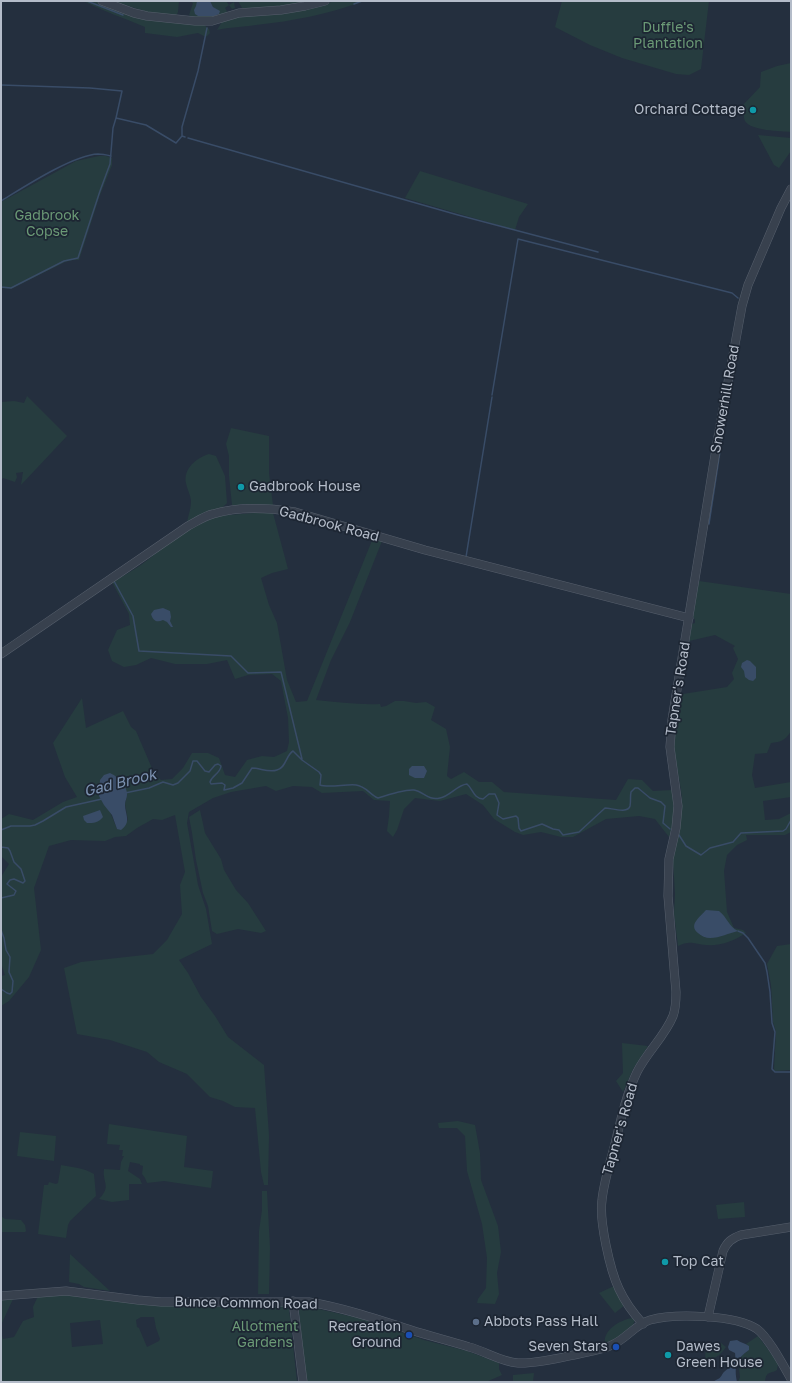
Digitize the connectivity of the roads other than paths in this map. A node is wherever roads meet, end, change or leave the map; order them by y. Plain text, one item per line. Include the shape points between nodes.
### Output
1 (102, 1) edge
2 (325, 1) edge
3 (791, 189) edge
4 (689, 618) junction
5 (1, 654) edge
6 (791, 1227) edge
7 (1, 1296) edge
8 (293, 1302) junction
9 (708, 1317) junction
10 (642, 1324) junction
11 (791, 1379) edge
12 (303, 1382) edge

1 - 2 street via 147,16 195,21 212,21 239,13 281,10
3 - 4 street, Snowerhill Road via 748,285 742,306
4 - 5 street, Gadbrook Road via 425,550 295,512 270,509 230,510 212,514 188,526
4 - 10 street, Tapner's Road via 670,735 678,806 668,879 675,1005 669,1023 631,1085 602,1201 602,1224 618,1288
6 - 9 street via 741,1235 728,1242 723,1251
7 - 8 street, Bunce Common Road via 66,1291 161,1302
8 - 10 street, Bunce Common Road via 328,1305 363,1314 518,1363 605,1348
8 - 12 street
9 - 10 street via 662,1318
9 - 11 street via 740,1322 758,1330

